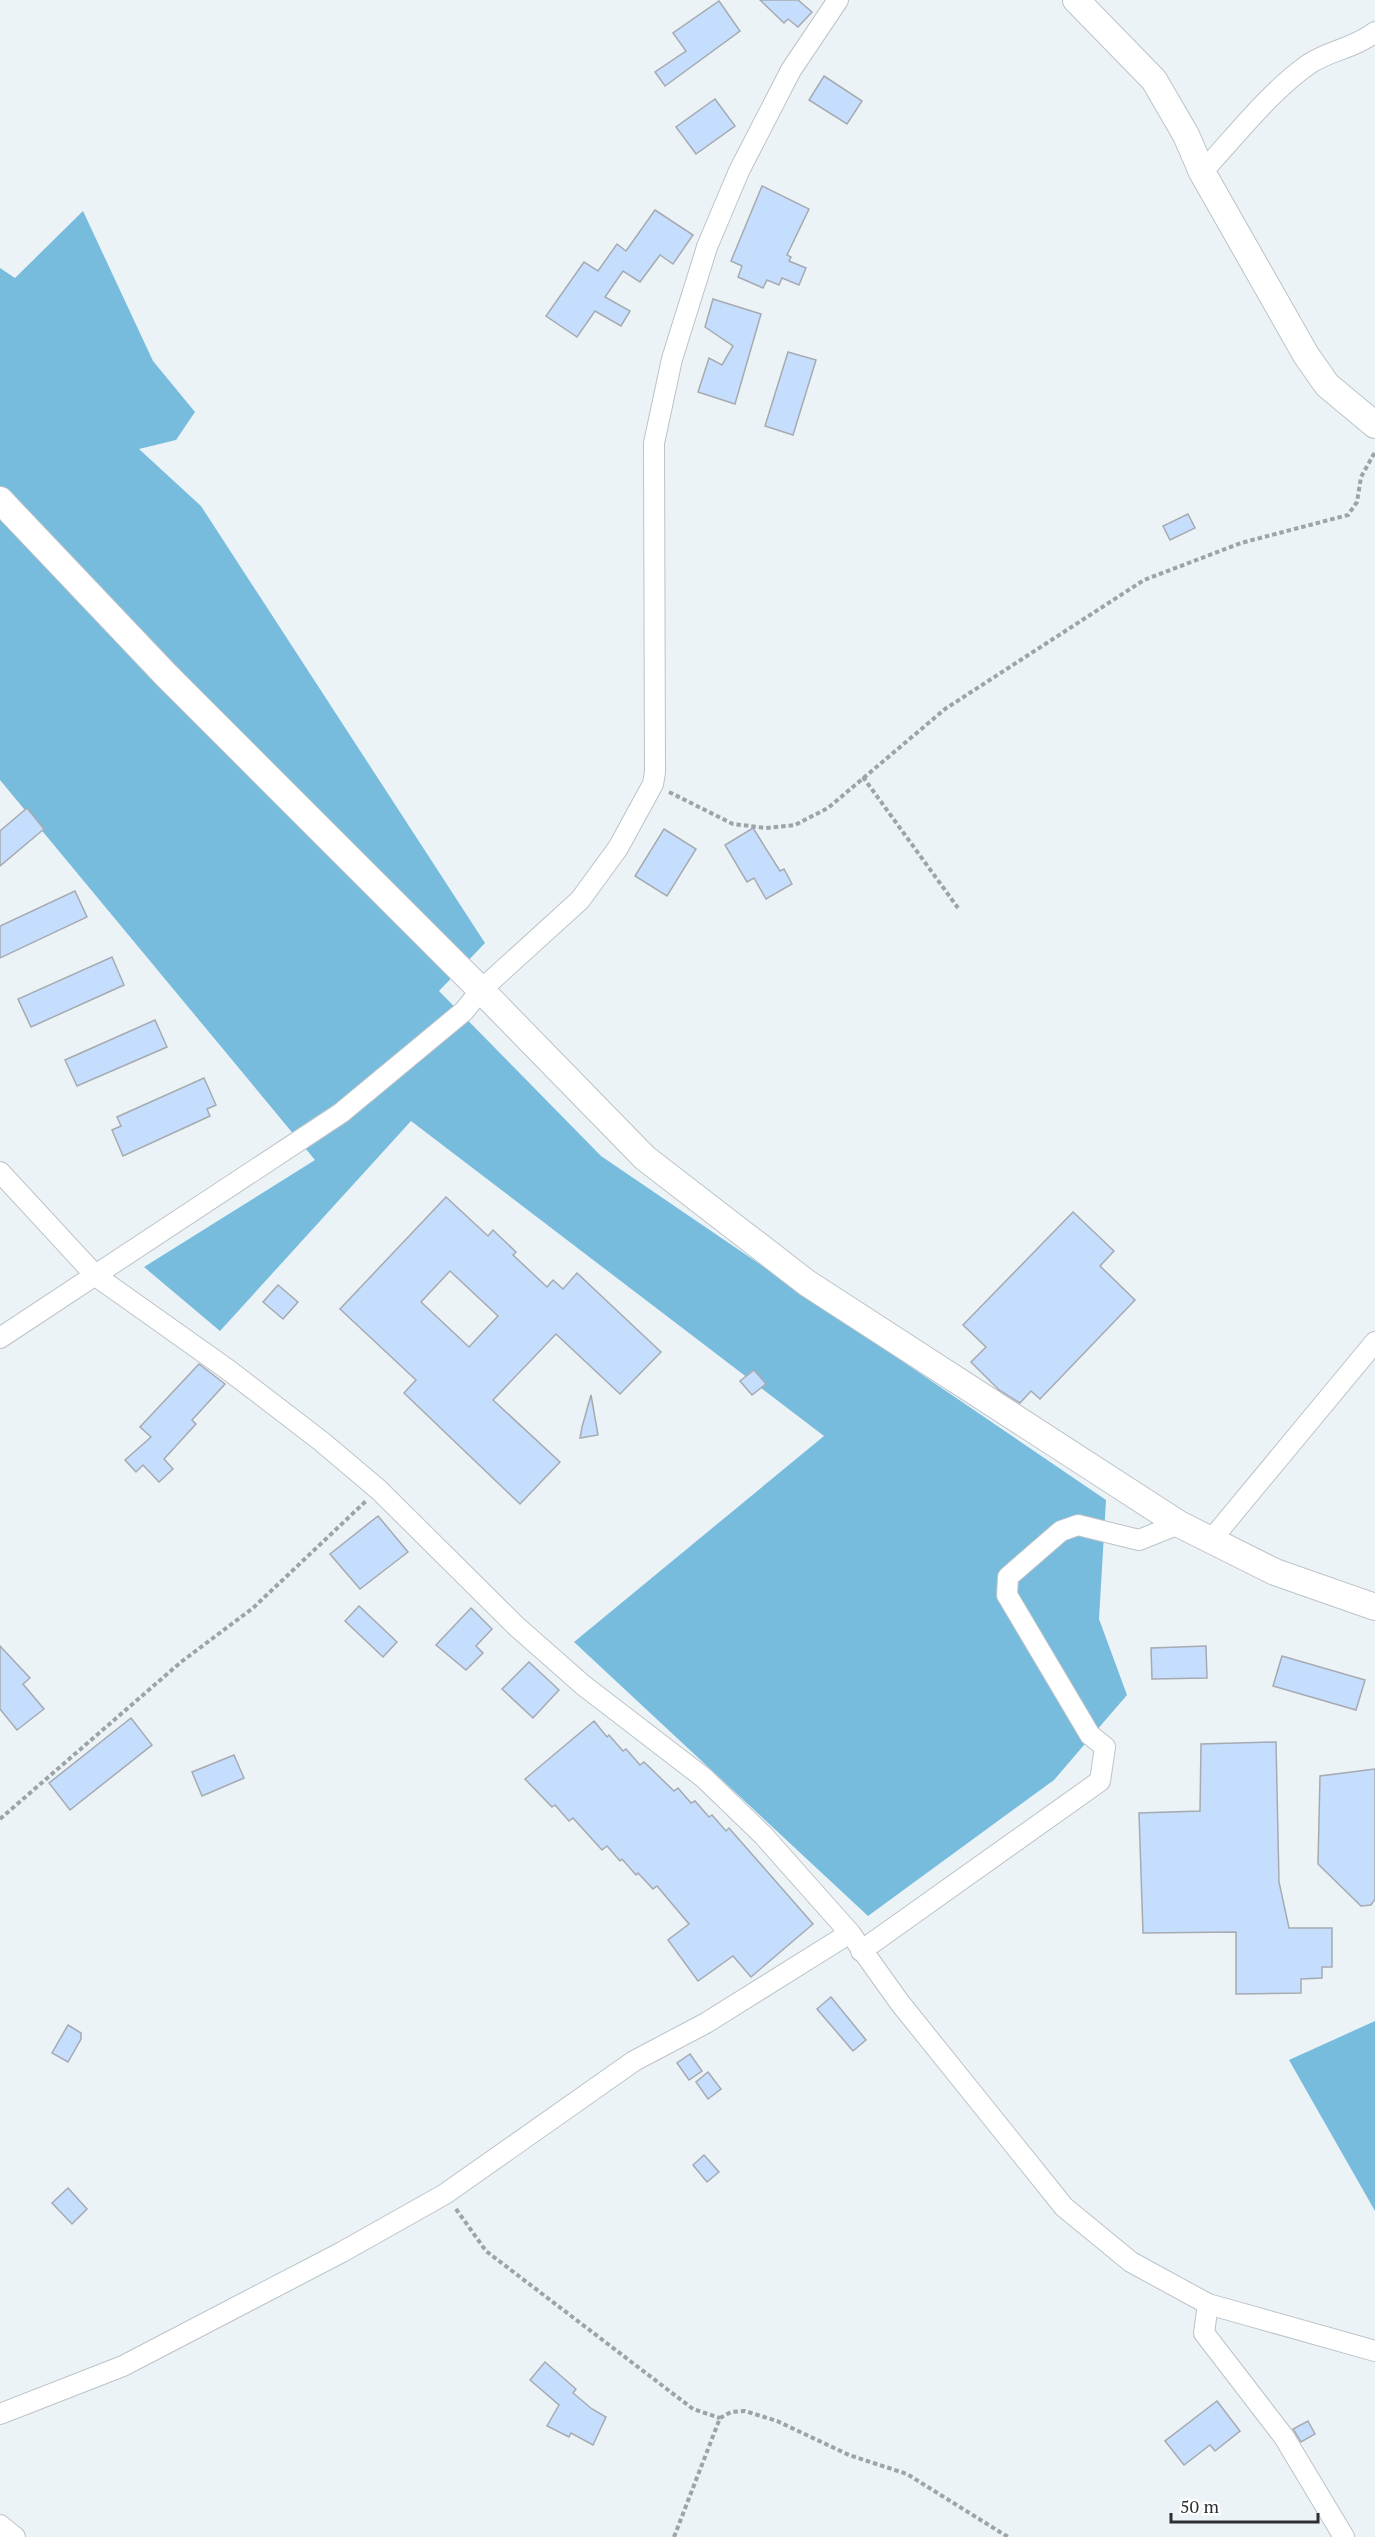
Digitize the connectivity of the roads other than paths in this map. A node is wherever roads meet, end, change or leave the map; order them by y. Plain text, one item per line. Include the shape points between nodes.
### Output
1 (838, 0) edge
2 (1076, 0) edge
3 (1375, 32) edge
4 (1202, 172) junction
5 (1375, 425) edge
6 (0, 500) edge
7 (481, 990) junction
8 (0, 1172) edge
9 (96, 1276) junction
10 (0, 1338) edge
11 (1375, 1342) edge
12 (1179, 1524) junction
13 (1211, 1540) junction
14 (1375, 1607) edge
15 (850, 1933) junction
16 (861, 1951) junction
17 (1208, 2304) junction
18 (1375, 2351) edge
19 (0, 2414) edge
20 (0, 2525) edge
21 (15, 2537) edge
22 (1344, 2537) edge

1 - 7 street via 791,70 739,171 707,247 672,359 654,443 653,784 618,848 580,900
2 - 4 street via 1154,80
3 - 4 street via 1363,42 1310,64 1276,92
4 - 5 street via 1306,355 1327,385
6 - 7 street via 167,676
7 - 9 street via 464,1011 341,1113
7 - 12 street via 645,1158 807,1283
8 - 9 street
9 - 10 street
9 - 15 street via 227,1369 379,1490 525,1634 583,1685 704,1778 763,1835
11 - 13 street
12 - 13 street
12 - 16 street via 1139,1540 1078,1525 1061,1531 1008,1577 1007,1596 1090,1735 1105,1747 1100,1781
13 - 14 street via 1275,1572
15 - 16 street
15 - 19 street via 706,2024 634,2061 446,2194 241,2307 123,2366
16 - 17 street via 1064,2207 1131,2262
17 - 18 street
17 - 22 street via 1204,2333 1284,2437
20 - 21 street

